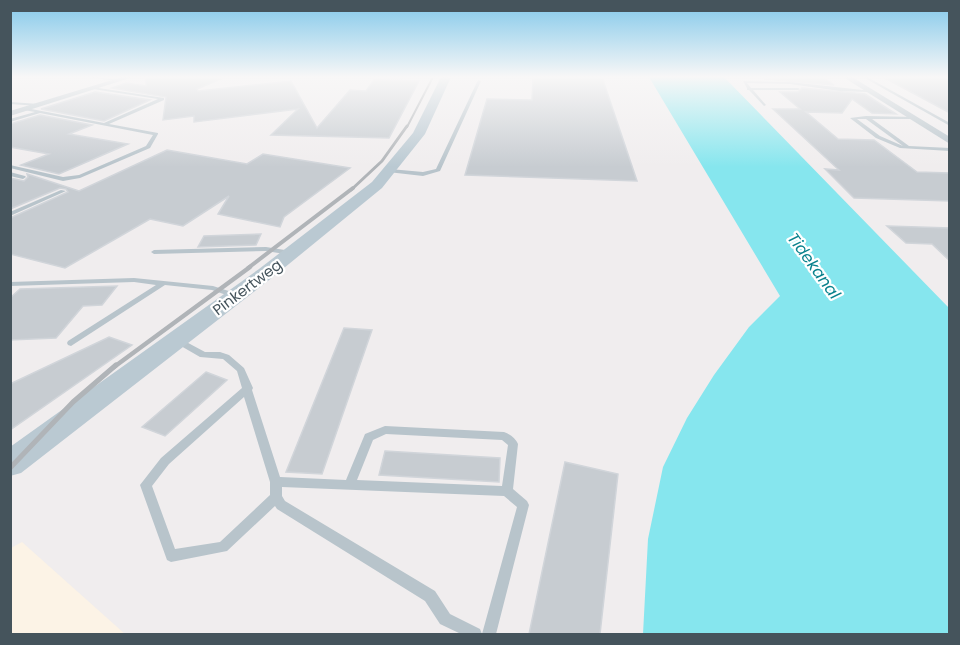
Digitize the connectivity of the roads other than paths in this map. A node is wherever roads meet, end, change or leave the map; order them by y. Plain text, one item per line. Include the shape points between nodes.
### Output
1 (30, 107) edge
2 (44, 107) edge
3 (144, 107) edge
4 (432, 107) edge
5 (467, 107) edge
6 (896, 107) edge
7 (918, 107) edge
8 (39, 109) junction
9 (10, 114) edge
10 (866, 117) junction
11 (914, 118) junction
12 (10, 122) edge
13 (103, 124) junction
14 (950, 125) edge
15 (950, 141) edge
16 (910, 148) junction
17 (950, 150) edge
18 (10, 166) edge
19 (390, 171) junction
20 (10, 174) edge
21 (23, 177) dead end
22 (63, 191) dead end
23 (10, 214) edge
24 (154, 252) dead end
25 (291, 253) junction
26 (164, 282) junction
27 (10, 284) edge
28 (235, 296) junction
29 (177, 340) junction
30 (71, 344) dead end
31 (248, 388) junction
32 (10, 464) edge
33 (276, 482) junction
34 (350, 485) junction
35 (507, 491) junction
36 (276, 497) junction
37 (475, 634) edge
38 (489, 634) edge

1 - 8 lane
2 - 8 street
3 - 13 lane
4 - 19 street, Pinkertweg via 420,134
5 - 19 lane via 438,170 423,174
6 - 11 street
7 - 14 lane
8 - 9 street
8 - 12 lane
8 - 13 lane
10 - 11 lane
10 - 16 lane
10 - 16 lane via 852,118 884,141
11 - 15 street
13 - 18 lane via 156,134 148,147 80,176 63,179
16 - 17 lane
19 - 25 street, Pinkertweg
20 - 21 lane
22 - 23 lane
24 - 25 lane via 266,249
25 - 28 street, Pinkertweg
26 - 27 lane
26 - 28 lane via 213,288
26 - 30 lane
28 - 29 street, Pinkertweg
29 - 31 lane via 203,355 220,355 235,363
29 - 32 street, Pinkertweg
31 - 33 lane
31 - 36 lane via 165,461 146,484 171,556 223,548
33 - 34 lane
33 - 36 lane
34 - 35 lane
34 - 35 lane via 369,437 386,429 504,436 513,444
35 - 38 lane via 524,505
36 - 37 lane via 290,510 430,596 445,619

